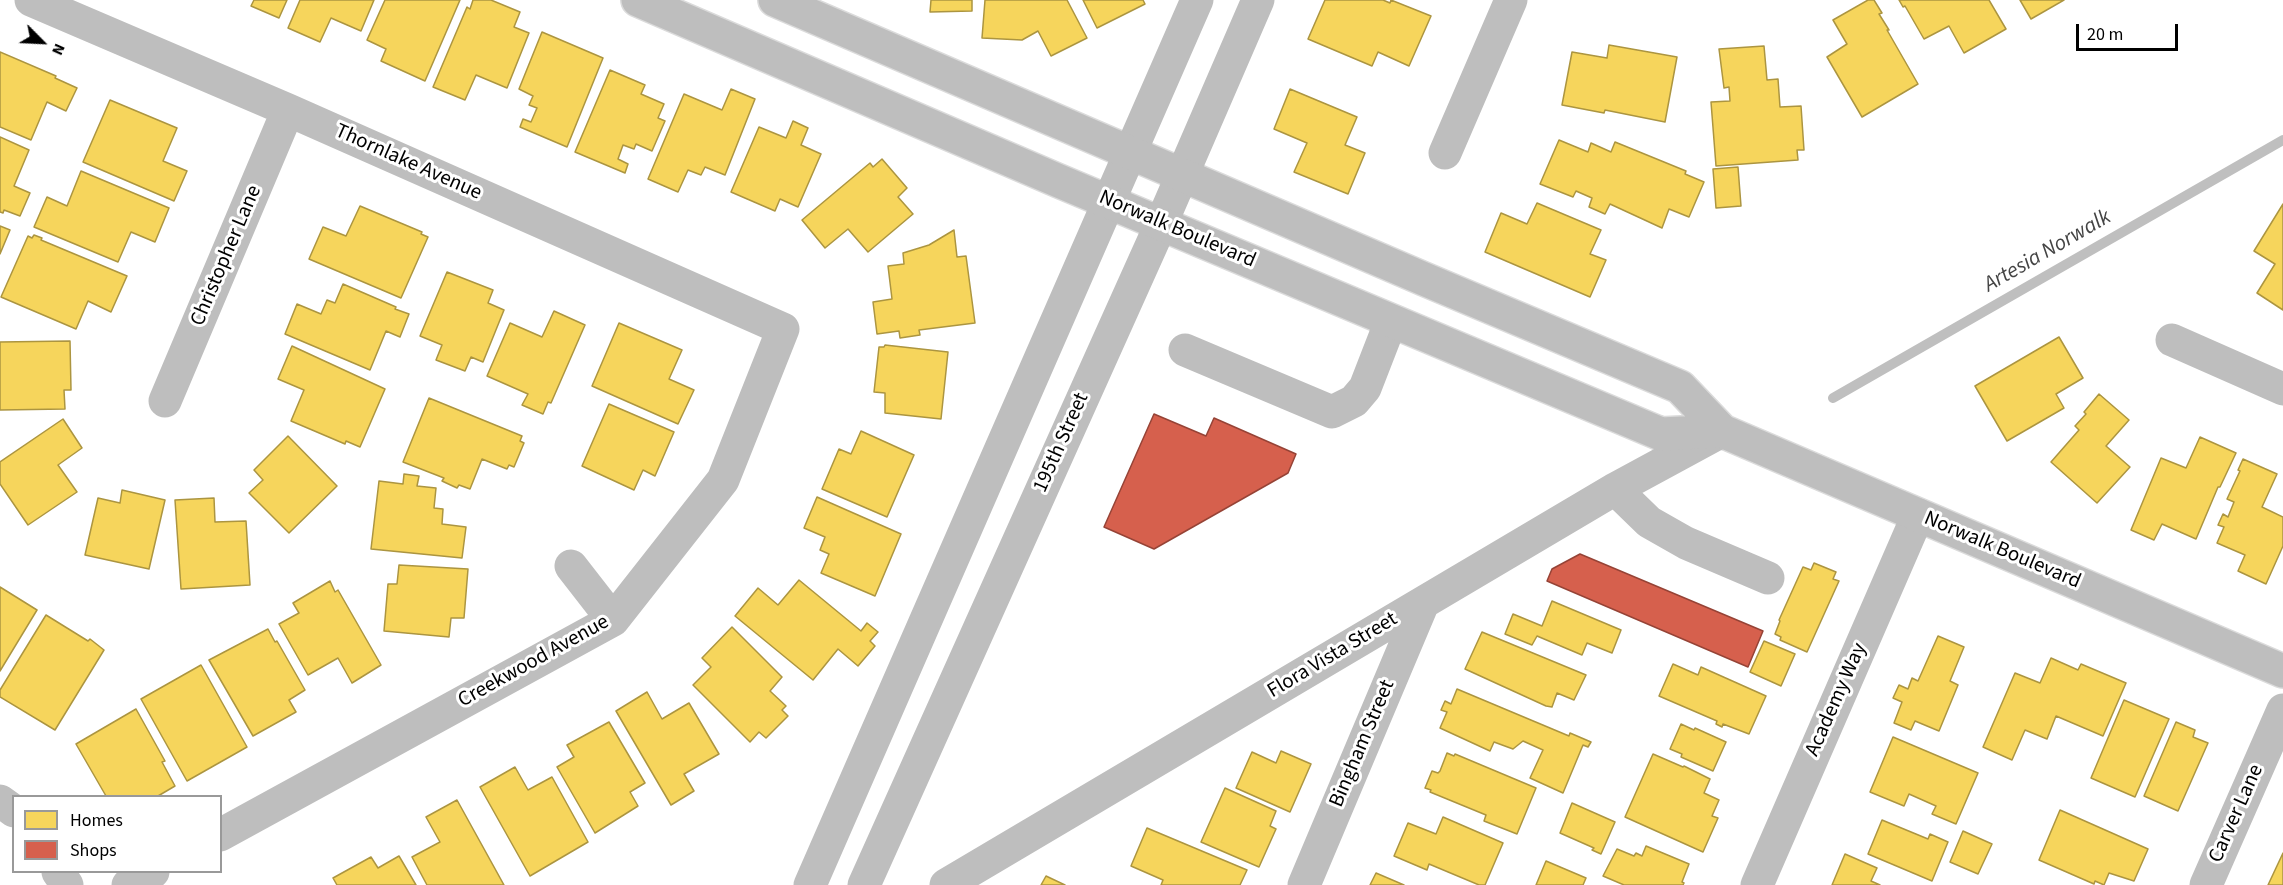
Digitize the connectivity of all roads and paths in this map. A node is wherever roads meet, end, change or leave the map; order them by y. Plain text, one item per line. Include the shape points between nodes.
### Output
1 (31, 0) edge
2 (638, 0) edge
3 (775, 0) edge
4 (1197, 0) edge
5 (1258, 0) edge
6 (1511, 0) edge
7 (288, 110) junction
8 (1130, 153) junction
9 (1445, 153) dead end
10 (1182, 175) junction
11 (1109, 202) junction
12 (1161, 224) junction
13 (1391, 321) junction
14 (783, 329) joint
15 (2172, 340) dead end
16 (1185, 350) dead end
17 (2283, 389) edge
18 (165, 401) dead end
19 (1722, 431) junction
20 (1615, 489) junction
21 (1918, 515) junction
22 (571, 566) dead end
23 (1768, 578) dead end
24 (1423, 603) junction
25 (613, 620) junction
26 (2283, 671) edge
27 (2283, 710) edge
28 (222, 833) edge
29 (151, 873) edge
30 (128, 885) edge
31 (810, 885) edge
32 (864, 885) edge
33 (946, 885) edge
34 (1304, 885) edge
35 (1757, 885) edge
36 (2206, 885) edge

1 - 7 street, Thornlake Avenue
2 - 11 street, Norwalk Boulevard
3 - 8 street, Norwalk Boulevard
4 - 8 street
5 - 10 street, 195th Street
6 - 9 street
7 - 14 street, Thornlake Avenue
7 - 18 street, Christopher Lane
8 - 10 street, Norwalk Boulevard
8 - 11 street
10 - 12 street, 195th Street
10 - 19 street, Norwalk Boulevard via 1680,387
11 - 12 street, Norwalk Boulevard
11 - 31 street
12 - 13 street, Norwalk Boulevard
12 - 32 street, 195th Street
13 - 16 street via 1365,388 1353,401 1332,412
13 - 19 street, Norwalk Boulevard via 1660,434
14 - 25 street, Creekwood Avenue via 723,480
15 - 17 street
19 - 20 street, Flora Vista Street
19 - 21 street, Norwalk Boulevard
20 - 23 street via 1649,522 1686,543
20 - 24 street, Flora Vista Street
21 - 26 street, Norwalk Boulevard
21 - 35 street, Academy Way
22 - 25 street
24 - 33 street, Flora Vista Street
24 - 34 street, Bingham Street
25 - 28 street, Creekwood Avenue
27 - 36 street, Carver Lane
29 - 30 street

